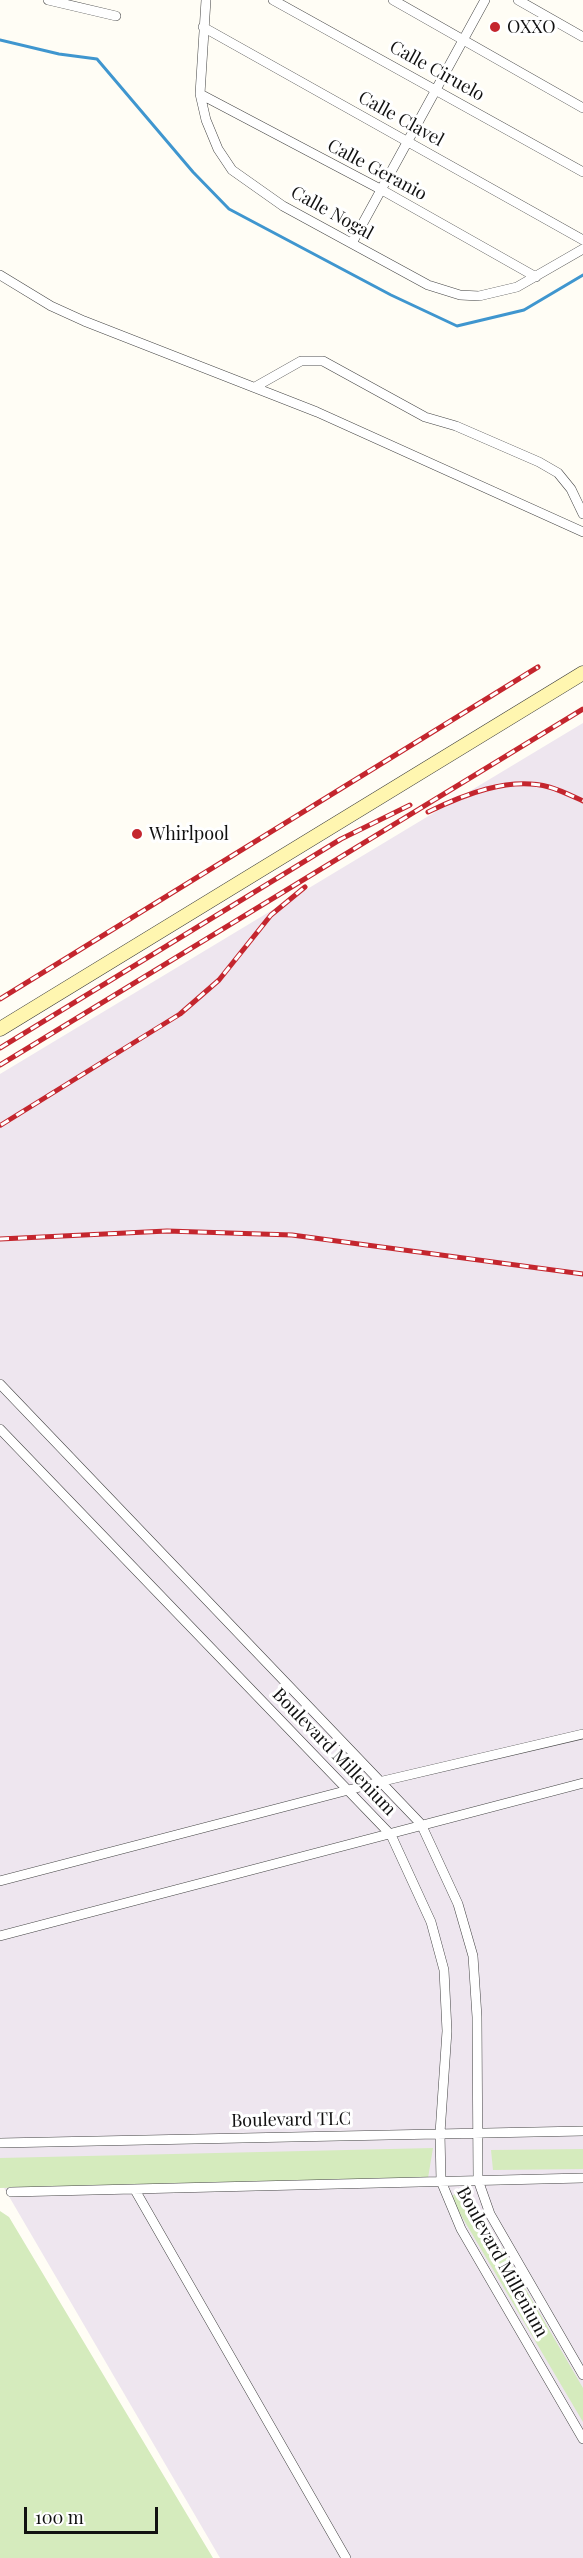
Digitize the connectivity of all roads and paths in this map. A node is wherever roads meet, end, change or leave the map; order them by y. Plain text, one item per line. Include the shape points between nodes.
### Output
1 (48, 0) edge
2 (206, 0) edge
3 (273, 0) edge
4 (393, 0) edge
5 (485, 0) edge
6 (518, 0) edge
7 (91, 4) edge
8 (116, 16) dead end
9 (203, 27) junction
10 (583, 37) edge
11 (465, 39) junction
12 (438, 90) junction
13 (200, 94) junction
14 (583, 108) edge
15 (408, 142) junction
16 (583, 172) edge
17 (382, 190) junction
18 (583, 240) edge
19 (352, 243) junction
20 (583, 249) edge
21 (0, 274) edge
22 (536, 277) junction
23 (255, 387) junction
24 (583, 514) edge
25 (583, 532) edge
26 (583, 673) edge
27 (0, 1029) edge
28 (0, 1384) edge
29 (0, 1429) edge
30 (583, 1734) edge
31 (383, 1781) junction
32 (583, 1783) edge
33 (350, 1790) junction
34 (422, 1824) junction
35 (391, 1835) junction
36 (0, 1881) edge
37 (0, 1936) edge
38 (583, 2131) edge
39 (440, 2133) junction
40 (476, 2133) junction
41 (0, 2143) edge
42 (583, 2178) edge
43 (478, 2180) junction
44 (441, 2181) junction
45 (135, 2190) junction
46 (11, 2192) dead end
47 (583, 2375) edge
48 (583, 2439) edge
49 (346, 2558) edge

1 - 7 street
2 - 9 street, Calle Nogal
3 - 12 street, Calle Ciruelo
4 - 11 street
5 - 11 street
6 - 10 street
7 - 8 street
9 - 13 street, Calle Nogal
9 - 15 street, Calle Clavel
11 - 12 street
11 - 14 street
12 - 15 street
12 - 16 street, Calle Ciruelo
13 - 17 street, Calle Geranio
13 - 19 street, Calle Nogal via 218,149 232,170 283,206
15 - 17 street
15 - 18 street, Calle Clavel
17 - 19 street
17 - 22 street, Calle Geranio
19 - 22 street, Calle Nogal via 428,285 460,296 504,292
20 - 22 street, Calle Nogal
21 - 23 street via 51,306 84,321
23 - 24 street via 301,362 323,361 424,417 456,426 558,473
23 - 25 street
26 - 27 street
28 - 31 street, Boulevard Millenium
29 - 33 street, Boulevard Millenium
30 - 31 street
31 - 33 street
31 - 34 street, Boulevard Millenium
32 - 34 street
33 - 35 street, Boulevard Millenium
33 - 36 street
34 - 35 street
34 - 40 street, Boulevard Millenium via 458,1904 473,1956 478,2073
35 - 37 street
35 - 39 street, Boulevard Millenium via 431,1922 444,1970 446,2074
38 - 40 street, Boulevard TLC
39 - 40 street, Boulevard TLC
39 - 41 street, Boulevard TLC
39 - 44 street, Boulevard Millenium
40 - 43 street, Boulevard Millenium
42 - 43 street
43 - 44 street
43 - 47 street, Boulevard Millenium via 490,2214
44 - 45 street
44 - 48 street, Boulevard Millenium via 461,2229
45 - 46 street
45 - 49 street

